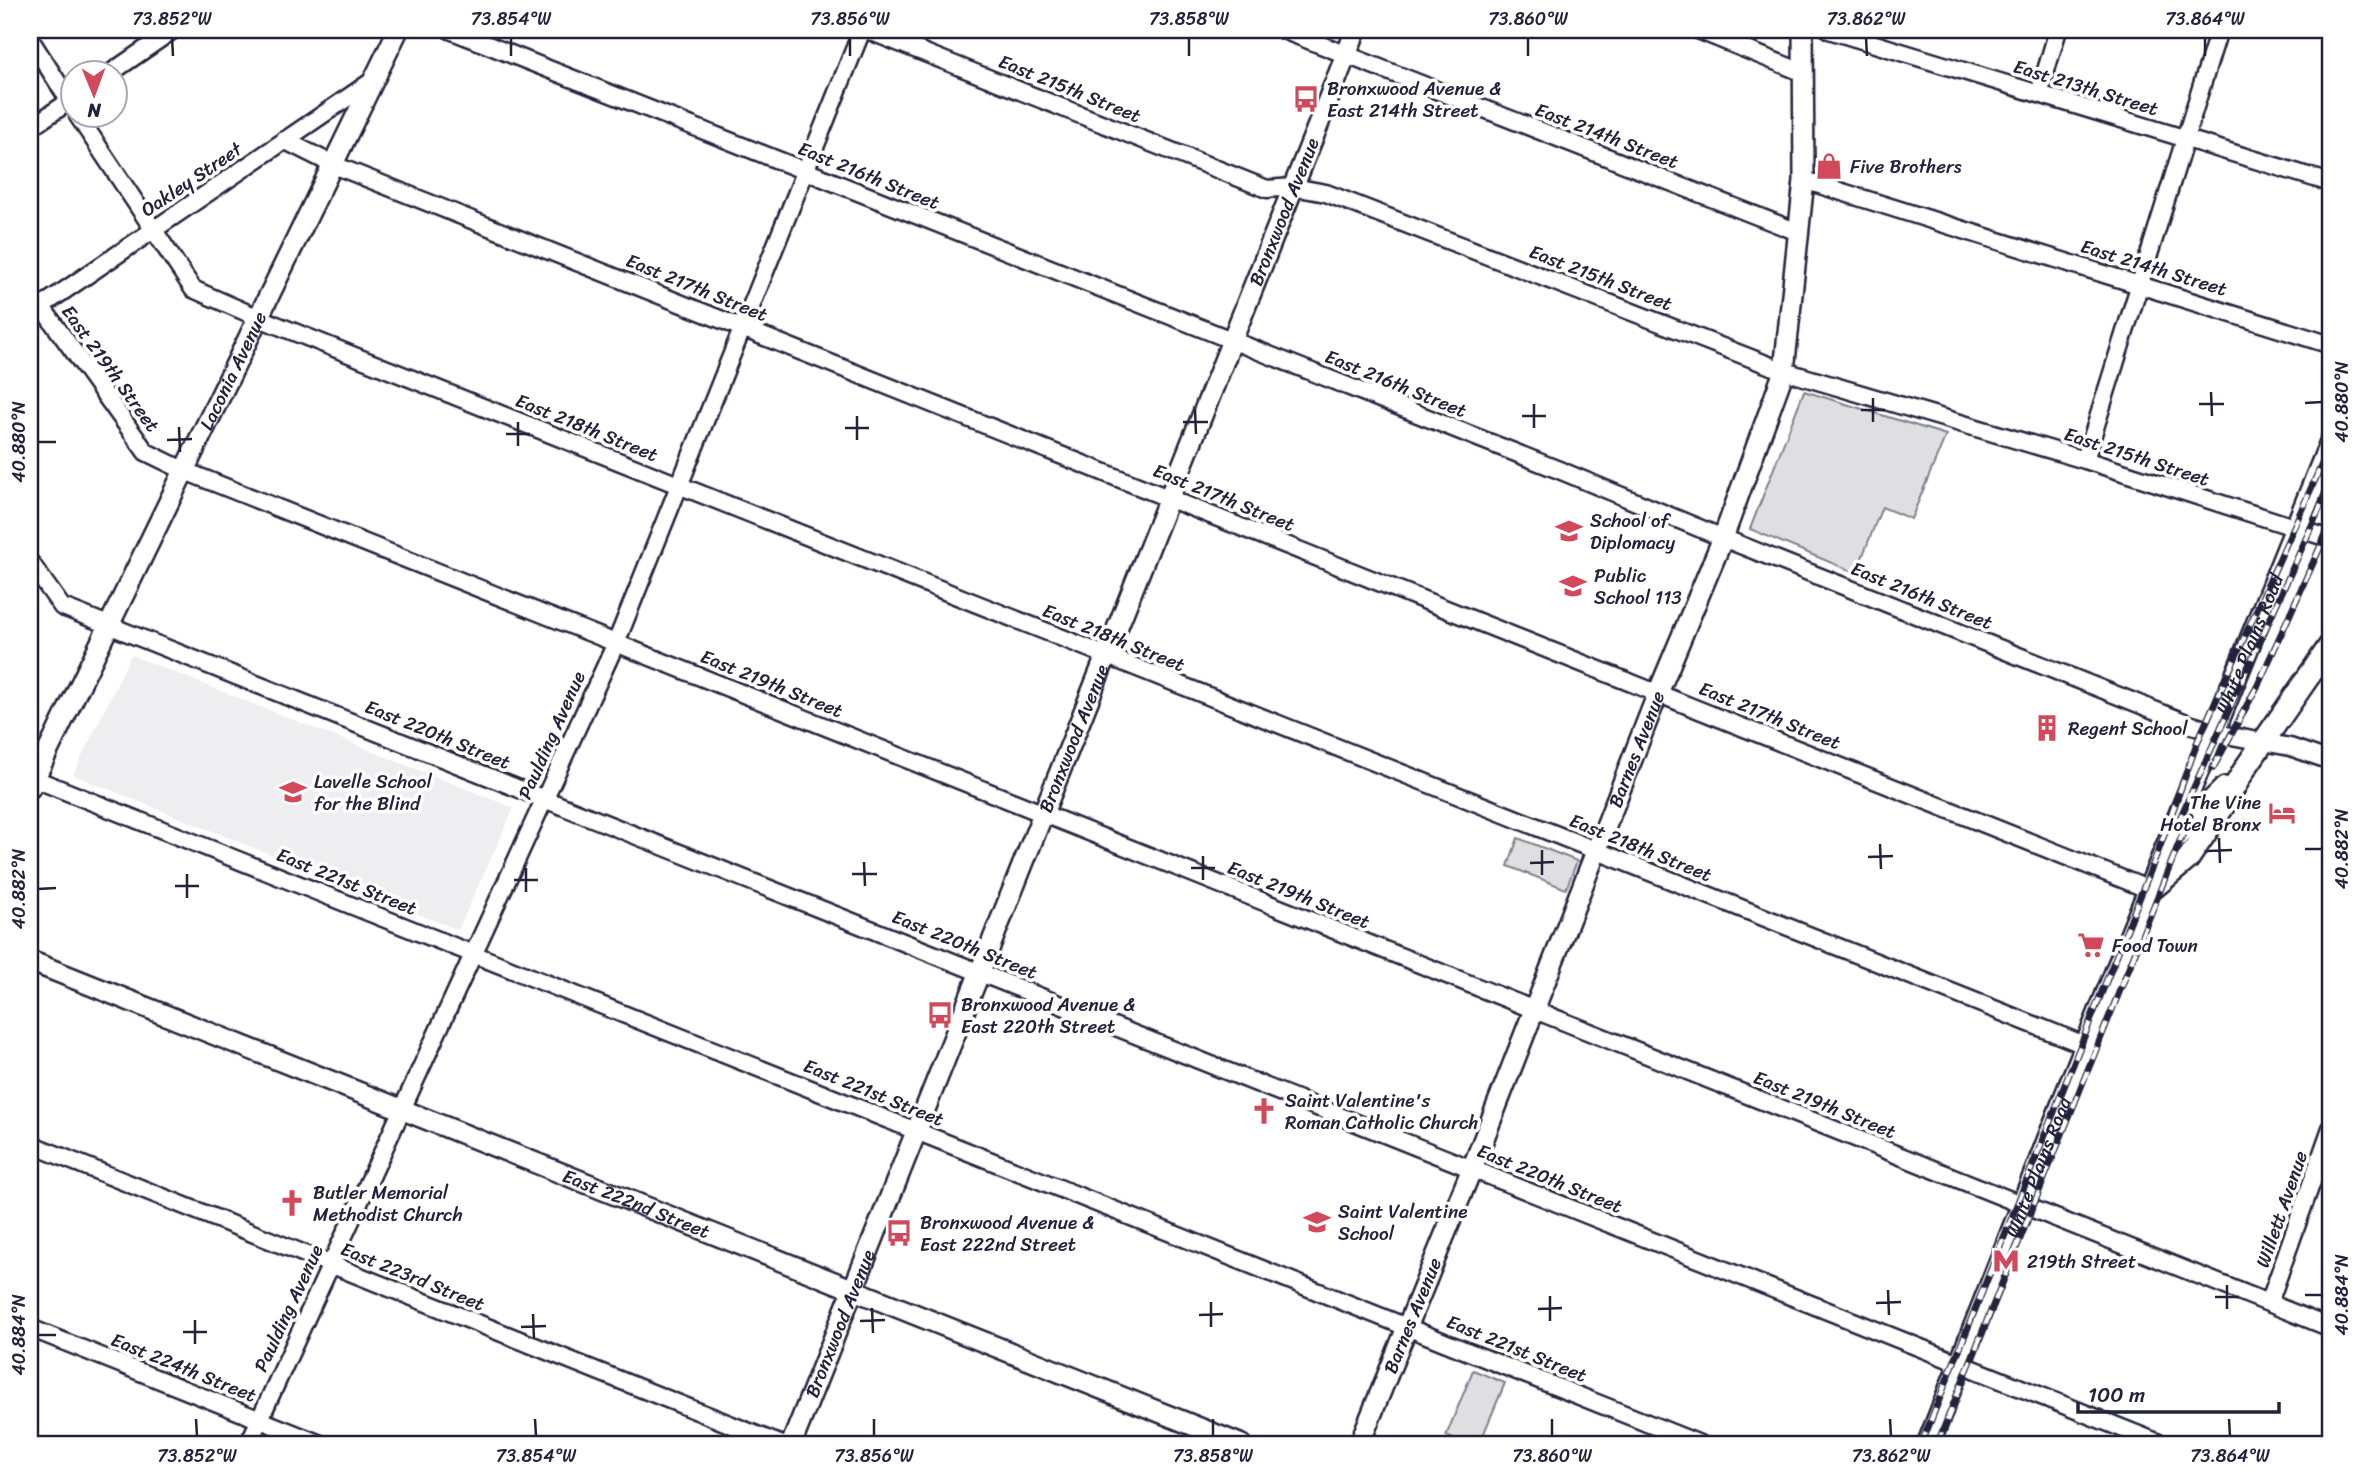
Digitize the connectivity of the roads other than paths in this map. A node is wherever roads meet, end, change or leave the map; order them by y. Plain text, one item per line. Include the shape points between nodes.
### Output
1 (173, 30) edge
2 (398, 30) edge
3 (450, 30) edge
4 (864, 30) edge
5 (1283, 30) edge
6 (1356, 30) edge
7 (1698, 30) edge
8 (1803, 30) edge
9 (1829, 30) edge
10 (2058, 30) edge
11 (2219, 30) edge
12 (30, 39) edge
13 (1346, 55) junction
14 (130, 60) edge
15 (1804, 72) junction
16 (376, 78) junction
17 (60, 85) edge
18 (2039, 94) junction
19 (60, 113) edge
20 (30, 128) edge
21 (89, 130) edge
22 (2185, 139) junction
23 (284, 140) junction
24 (334, 165) junction
25 (805, 172) junction
26 (1804, 180) junction
27 (2331, 183) edge
28 (1293, 187) junction
29 (153, 230) junction
30 (1798, 232) junction
31 (2140, 285) junction
32 (35, 310) edge
33 (259, 318) junction
34 (743, 327) junction
35 (1232, 340) junction
36 (2331, 345) edge
37 (1784, 371) junction
38 (2331, 442) edge
39 (2085, 460) junction
40 (186, 471) junction
41 (678, 486) junction
42 (1169, 497) junction
43 (2296, 528) junction
44 (1723, 538) junction
45 (2331, 538) edge
46 (30, 562) edge
47 (109, 625) junction
48 (616, 643) junction
49 (2331, 644) edge
50 (1105, 656) junction
51 (1658, 693) junction
52 (2213, 732) junction
53 (2263, 742) junction
54 (2331, 761) edge
55 (2246, 767) junction
56 (31, 782) edge
57 (545, 799) junction
58 (1042, 814) junction
59 (2167, 846) junction
60 (1597, 852) junction
61 (2150, 890) junction
62 (473, 954) junction
63 (30, 961) edge
64 (979, 972) junction
65 (1535, 1011) junction
66 (2087, 1046) junction
67 (402, 1110) junction
68 (2331, 1128) edge
69 (916, 1131) junction
70 (30, 1144) edge
71 (1472, 1169) junction
72 (2023, 1206) junction
73 (330, 1265) junction
74 (852, 1290) junction
75 (2269, 1303) junction
76 (1408, 1327) junction
77 (30, 1328) edge
78 (2331, 1328) edge
79 (1960, 1364) junction
80 (259, 1420) junction
81 (248, 1445) edge
82 (323, 1445) edge
83 (782, 1445) edge
84 (791, 1445) edge
85 (1242, 1445) edge
86 (1359, 1445) edge
87 (1702, 1445) edge
88 (1928, 1445) edge
89 (2164, 1445) edge

1 - 14 street
2 - 16 street, Laconia Avenue
3 - 25 street, East 216th Street
4 - 25 street, Paulding Avenue
4 - 28 street, East 215th Street via 1267,189
5 - 13 street, East 214th Street
6 - 13 street, Bronxwood Avenue
7 - 15 street
8 - 15 street, Barnes Avenue
9 - 18 street, East 213th Street
10 - 18 street
11 - 22 street
12 - 17 street, East 218th Street
13 - 28 street, Bronxwood Avenue
13 - 30 street, East 214th Street
15 - 26 street, Barnes Avenue
16 - 23 street, Oakley Street
16 - 24 street, Laconia Avenue
18 - 22 street, East 213th Street
19 - 20 street
21 - 29 street, East 218th Street
22 - 27 street, East 213th Street
22 - 31 street
23 - 24 street, East 217th Street
23 - 29 street, Oakley Street
24 - 33 street, Laconia Avenue
24 - 34 street, East 217th Street
25 - 34 street, Paulding Avenue
25 - 35 street, East 216th Street
26 - 30 street, Barnes Avenue
26 - 31 street, East 214th Street
28 - 35 street, Bronxwood Avenue
28 - 37 street, East 215th Street via 1326,193
29 - 32 street, Oakley Street
29 - 33 street, East 218th Street via 193,289
30 - 37 street, Barnes Avenue
31 - 36 street, East 214th Street
31 - 39 street
32 - 40 street, East 219th Street via 146,452
33 - 40 street, Laconia Avenue
33 - 41 street, East 218th Street
34 - 41 street, Paulding Avenue
34 - 42 street, East 217th Street
35 - 42 street, Bronxwood Avenue
35 - 44 street, East 216th Street
37 - 39 street, East 215th Street
37 - 44 street, Barnes Avenue
38 - 43 main road, White Plains Road
39 - 43 street, East 215th Street
40 - 47 street, Laconia Avenue
40 - 48 street, East 219th Street
41 - 48 street, Paulding Avenue
41 - 50 street, East 218th Street
42 - 50 street, Bronxwood Avenue
42 - 51 street, East 217th Street
43 - 45 street, East 215th Street
43 - 52 main road, White Plains Road
44 - 51 street, Barnes Avenue
44 - 52 street, East 216th Street
46 - 47 street, East 220th Street via 62,607
47 - 56 street, Laconia Avenue
47 - 57 street, East 220th Street
48 - 57 street, Paulding Avenue
48 - 58 street, East 219th Street
49 - 53 main road, White Plains Road
50 - 58 street, Bronxwood Avenue
50 - 60 street, East 218th Street
51 - 60 street, Barnes Avenue
51 - 61 street, East 217th Street
52 - 53 street, East 216th Street
52 - 59 main road, White Plains Road
53 - 54 street, East 216th Street
53 - 55 main road, White Plains Road
55 - 59 main road, White Plains Road
55 - 61 main road, White Plains Road via 2188,859
56 - 62 street, East 221st Street
57 - 62 street, Paulding Avenue
57 - 64 street, East 220th Street
58 - 64 street, Bronxwood Avenue
58 - 65 street, East 219th Street
59 - 61 main road, White Plains Road
60 - 65 street, Barnes Avenue
60 - 66 street, East 218th Street
61 - 66 main road, White Plains Road
62 - 67 street, Paulding Avenue
62 - 69 street, East 221st Street
63 - 67 street, East 222nd Street
64 - 69 street, Bronxwood Avenue
64 - 71 street, East 220th Street
65 - 71 street, Barnes Avenue
65 - 72 street, East 219th Street
66 - 72 main road, White Plains Road
67 - 73 street, Paulding Avenue
67 - 74 street, East 222nd Street
68 - 75 street, Willett Avenue
69 - 74 street, Bronxwood Avenue
69 - 76 street, East 221st Street
70 - 73 street, East 223rd Street
71 - 76 street, Barnes Avenue
71 - 79 street, East 220th Street
72 - 75 street, East 219th Street
72 - 79 main road, White Plains Road
73 - 80 street, Paulding Avenue
73 - 83 street, East 223rd Street
74 - 84 street, Bronxwood Avenue
74 - 85 street, East 222nd Street
75 - 78 street, East 219th Street
76 - 86 street, Barnes Avenue
76 - 87 street, East 221st Street
77 - 80 street, East 224th Street
79 - 88 main road, White Plains Road
79 - 89 street, East 220th Street
80 - 81 street, Paulding Avenue
80 - 82 street, East 224th Street

